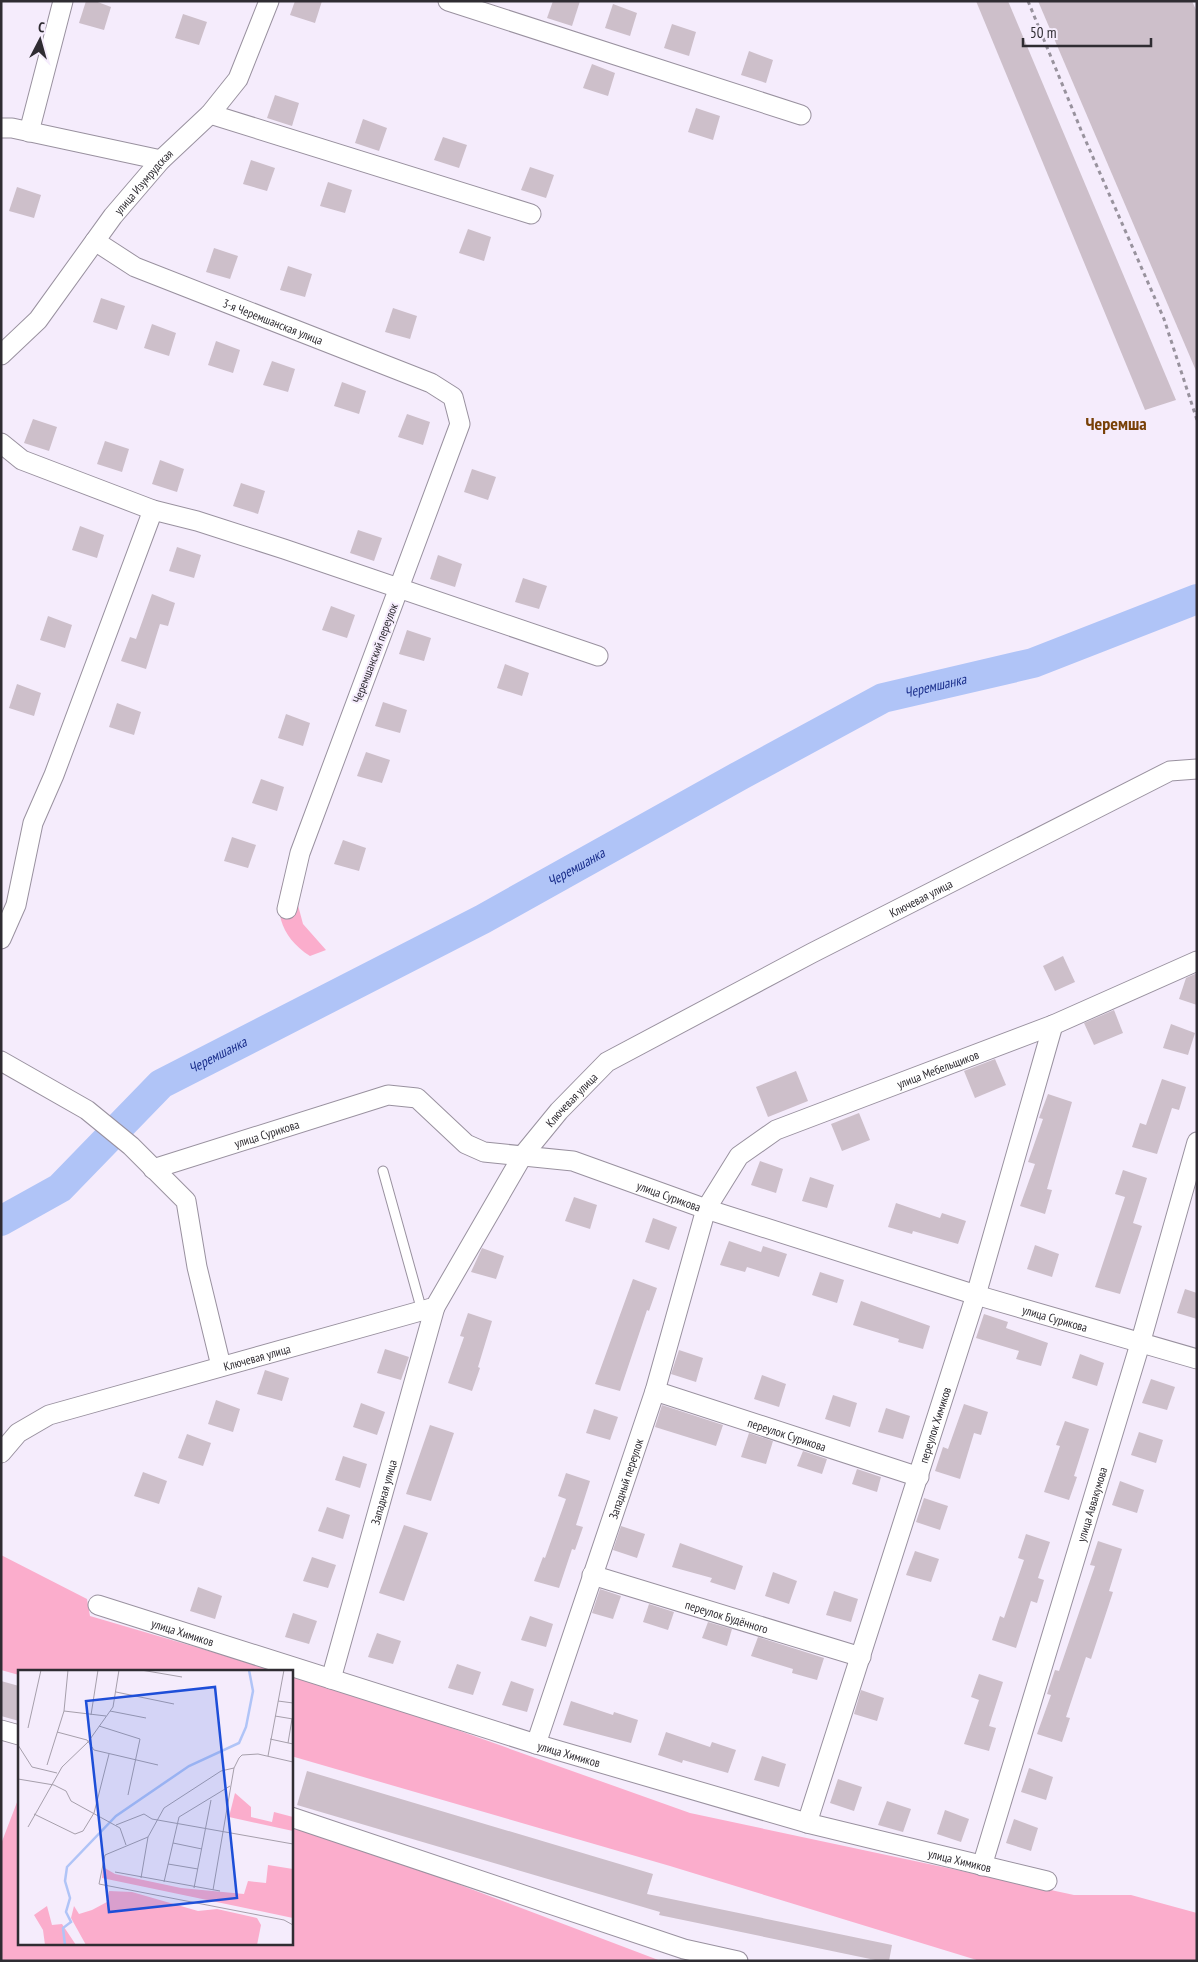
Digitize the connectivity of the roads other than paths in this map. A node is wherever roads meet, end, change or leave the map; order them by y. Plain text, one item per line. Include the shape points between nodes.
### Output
1 (64, 1) edge
2 (269, 1) edge
3 (448, 1) edge
4 (210, 114) junction
5 (801, 115) dead end
6 (1, 128) edge
7 (29, 132) junction
8 (161, 160) junction
9 (531, 214) dead end
10 (95, 241) junction
11 (1, 355) edge
12 (453, 397) joint
13 (1, 442) edge
14 (153, 510) junction
15 (399, 588) junction
16 (598, 656) dead end
17 (1197, 769) edge
18 (287, 909) dead end
19 (1, 940) edge
20 (1197, 961) edge
21 (1053, 1025) junction
22 (1, 1061) edge
23 (1197, 1142) edge
24 (522, 1155) junction
25 (154, 1169) junction
26 (383, 1171) dead end
27 (706, 1209) junction
28 (976, 1295) junction
29 (429, 1309) junction
30 (1140, 1344) junction
31 (1197, 1359) edge
32 (221, 1366) junction
33 (655, 1391) junction
34 (1, 1452) edge
35 (919, 1477) junction
36 (592, 1575) junction
37 (98, 1605) dead end
38 (861, 1657) junction
39 (331, 1679) junction
40 (1, 1730) edge
41 (18, 1735) edge
42 (536, 1744) junction
43 (292, 1817) edge
44 (807, 1823) junction
45 (982, 1866) junction
46 (1047, 1881) dead end
47 (738, 1961) edge

1 - 7 street
2 - 4 street, улица Изумрудская via 238,79
3 - 5 street
4 - 8 street, улица Изумрудская
4 - 9 street
6 - 7 street
7 - 8 street
8 - 10 street, улица Изумрудская
10 - 11 street, улица Изумрудская via 38,320
10 - 12 street, 3-я Черемшанская улица via 134,267 431,383
12 - 15 street, Черемшанский переулок via 460,424
13 - 14 street via 22,460
14 - 15 street via 206,523
14 - 19 street via 33,823 16,905
15 - 16 street
15 - 18 street, Черемшанский переулок via 300,853
17 - 24 street, Ключевая улица via 1170,771 812,953 607,1062
20 - 21 street, улица Мебельщиков
21 - 27 street, улица Мебельщиков via 776,1130 739,1156
21 - 28 street, переулок Химиков
22 - 25 street via 87,1110
23 - 30 street, улица Аввакумова
24 - 25 street, улица Сурикова via 484,1152 466,1144 418,1098 388,1095
24 - 27 street, улица Сурикова via 573,1161
24 - 29 street, Ключевая улица
25 - 32 street via 186,1201
26 - 29 lane
27 - 28 street, улица Сурикова
27 - 33 street, Западный переулок
28 - 30 street, улица Сурикова
28 - 35 street, переулок Химиков
29 - 32 street, Ключевая улица
29 - 39 street, Западная улица
30 - 31 street, улица Сурикова
30 - 45 street, улица Аввакумова
32 - 34 street, Ключевая улица via 49,1415 18,1433
33 - 35 street, переулок Сурикова
33 - 36 street, Западный переулок
35 - 38 street, переулок Химиков
36 - 38 street, переулок Будённого
36 - 42 street, Западный переулок
37 - 39 street, улица Химиков
38 - 44 street, переулок Химиков
39 - 42 street, улица Химиков
40 - 41 street
42 - 44 street, улица Химиков
43 - 47 street via 684,1949
44 - 45 street, улица Химиков
45 - 46 street, улица Химиков

